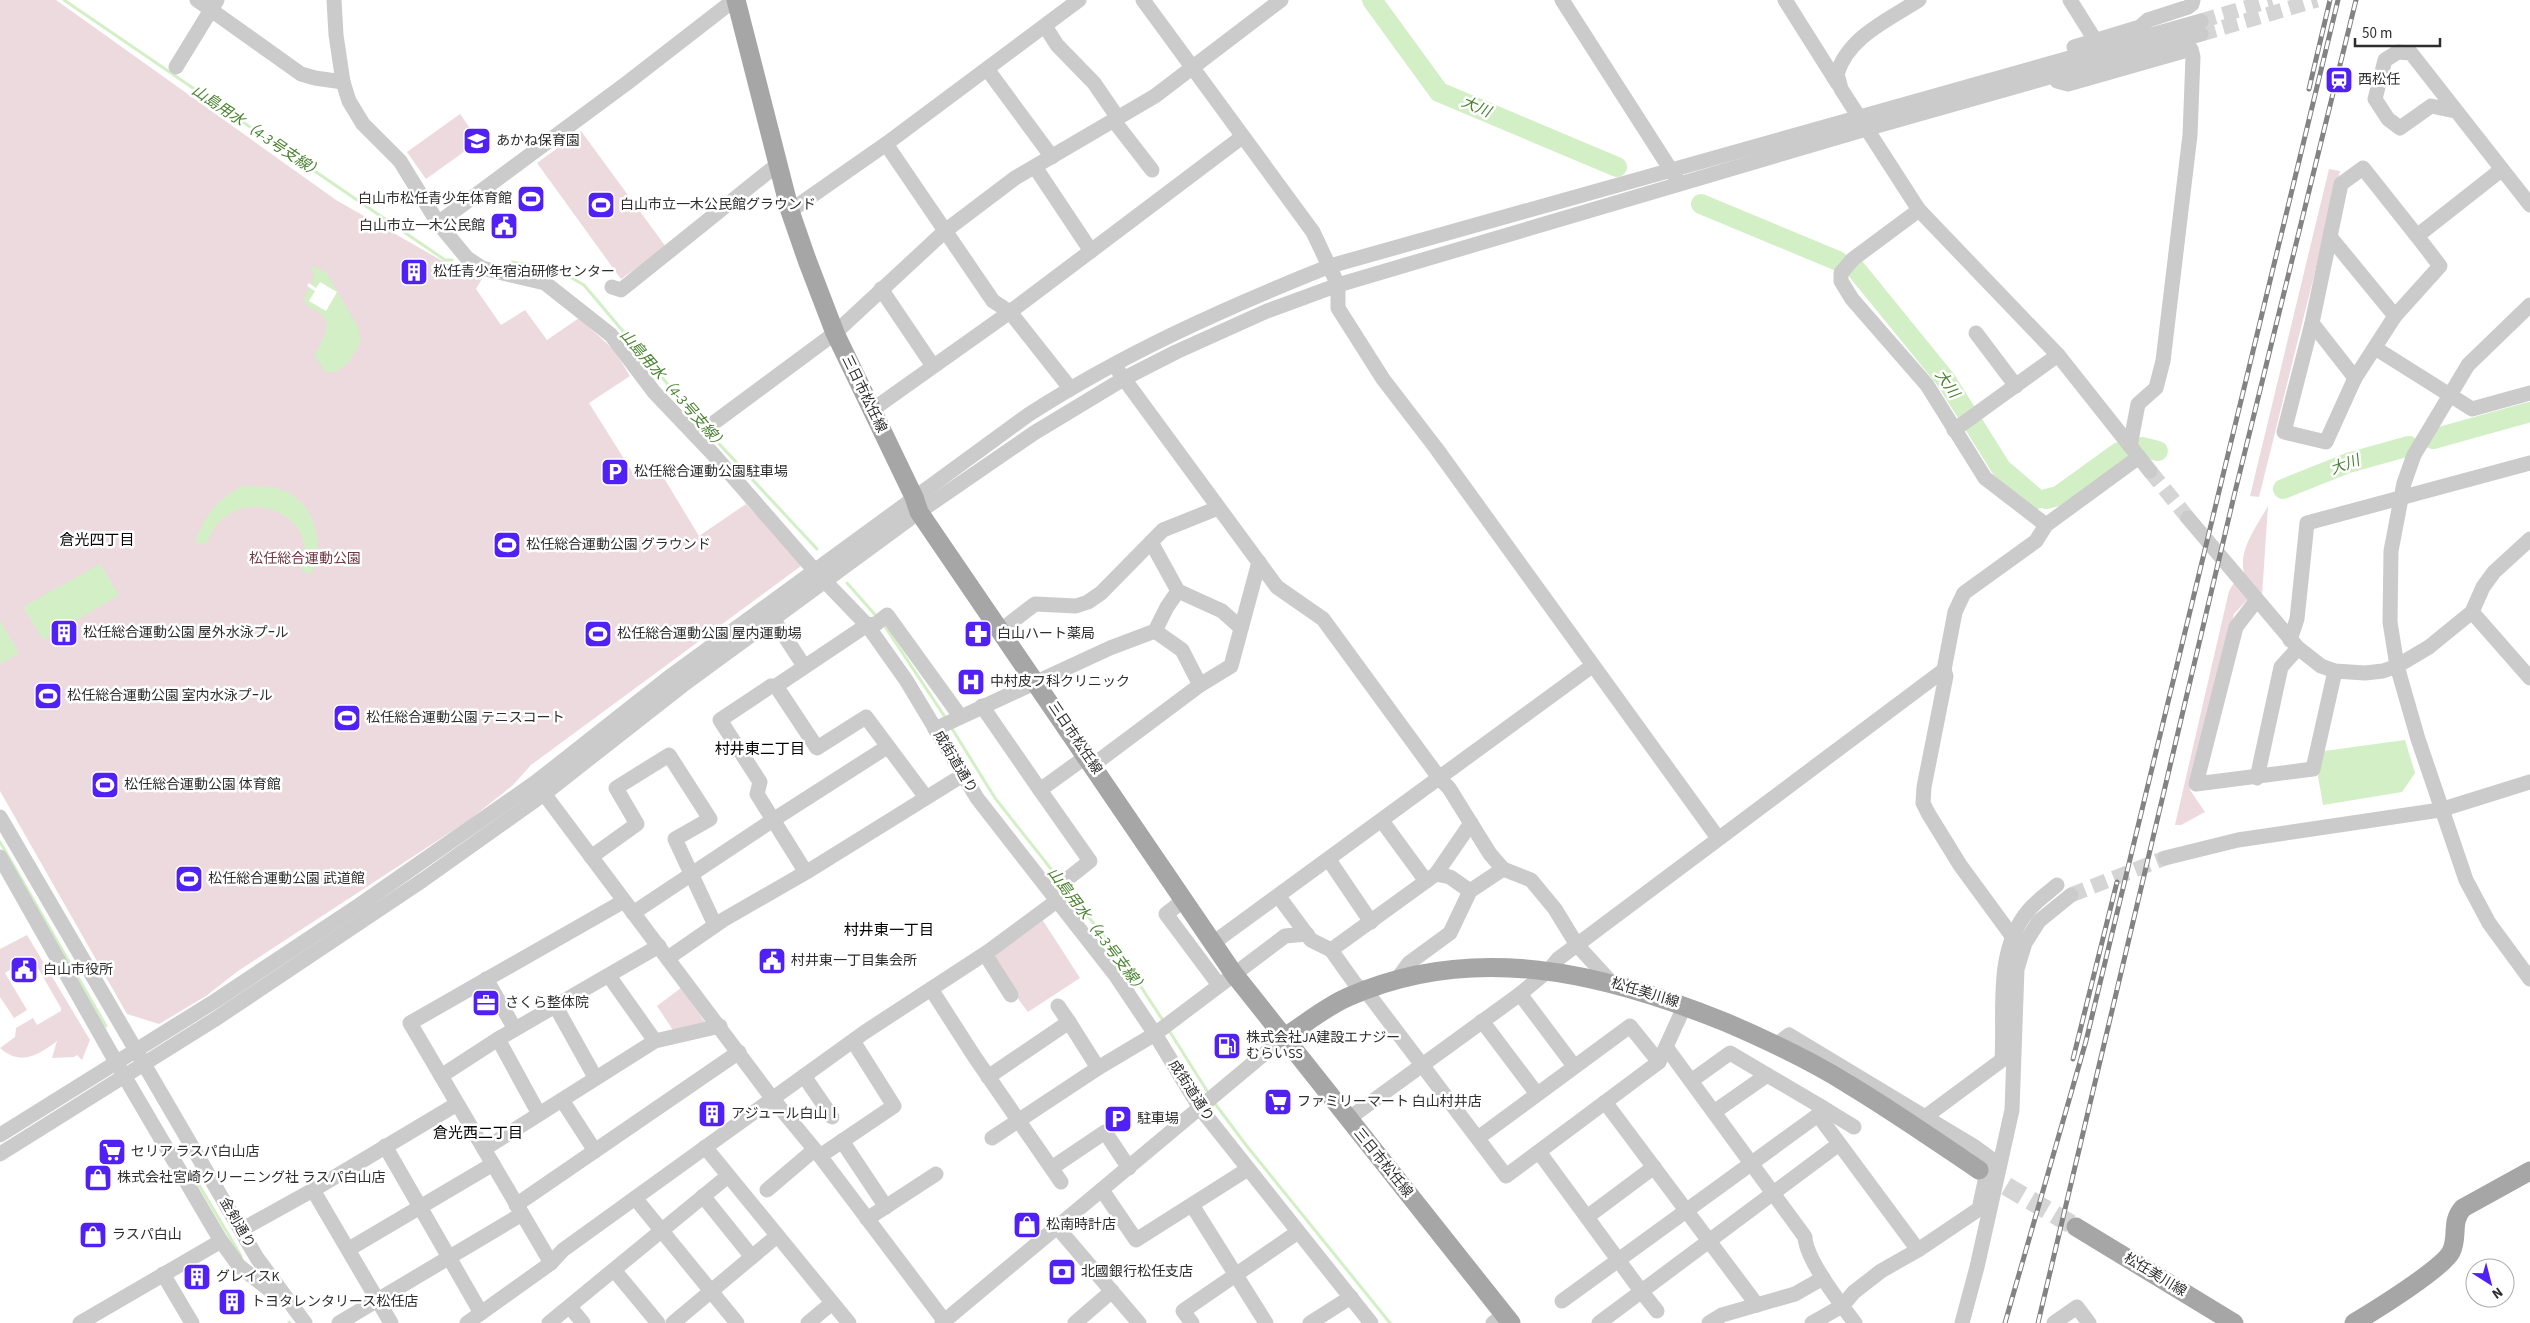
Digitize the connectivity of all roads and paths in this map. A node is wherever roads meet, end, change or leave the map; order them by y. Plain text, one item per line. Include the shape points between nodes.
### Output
1 (198, 0) edge
2 (334, 0) edge
3 (735, 0) edge
4 (1079, 0) edge
5 (1143, 0) edge
6 (1281, 0) edge
7 (1562, 0) edge
8 (1784, 0) edge
9 (1919, 0) edge
10 (2070, 0) edge
11 (2193, 0) edge
12 (214, 5) edge
13 (1044, 26) junction
14 (2201, 27) tunnel mouth
15 (2095, 40) junction
16 (176, 67) dead end
17 (1193, 68) junction
18 (987, 69) junction
19 (2044, 73) junction
20 (343, 82) junction
21 (1841, 89) junction
22 (2455, 111) junction
23 (1116, 120) junction
24 (1862, 123) junction
25 (1242, 137) junction
26 (886, 144) junction
27 (1052, 157) junction
28 (778, 164) junction
29 (1035, 166) junction
30 (1152, 170) dead end
31 (2501, 170) junction
32 (1671, 171) junction
33 (1682, 185) junction
34 (2530, 205) edge
35 (1919, 210) junction
36 (790, 211) junction
37 (438, 223) junction
38 (945, 230) junction
39 (2417, 236) junction
40 (2331, 238) junction
41 (1091, 250) junction
42 (1330, 266) junction
43 (1338, 285) junction
44 (612, 287) dead end
45 (882, 288) junction
46 (2530, 305) edge
47 (1010, 312) junction
48 (2395, 316) junction
49 (2312, 323) junction
50 (835, 333) junction
51 (1976, 333) dead end
52 (2375, 348) junction
53 (2058, 355) junction
54 (1113, 364) junction
55 (933, 366) junction
56 (1125, 378) junction
57 (2355, 378) junction
58 (2016, 386) junction
59 (1070, 388) junction
60 (2530, 393) edge
61 (2449, 396) junction
62 (872, 410) junction
63 (1966, 422) junction
64 (704, 430) junction
65 (2134, 451) junction
66 (2530, 463) edge
67 (2150, 471) tunnel mouth
68 (2401, 498) junction
69 (917, 504) junction
70 (1218, 508) junction
71 (2188, 518) tunnel mouth
72 (2046, 525) junction
73 (2530, 539) edge
74 (1151, 542) junction
75 (1259, 562) junction
76 (815, 571) junction
77 (826, 582) junction
78 (1178, 591) junction
79 (2256, 601) junction
80 (2472, 612) junction
81 (774, 620) junction
82 (876, 622) junction
83 (1241, 628) junction
84 (1001, 630) junction
85 (1155, 631) junction
86 (2294, 644) junction
87 (804, 666) junction
88 (1592, 666) junction
89 (2397, 666) junction
90 (1944, 670) junction
91 (2335, 671) junction
92 (2530, 678) edge
93 (1037, 682) junction
94 (1200, 685) junction
95 (776, 686) junction
96 (982, 706) junction
97 (948, 722) junction
98 (887, 748) junction
99 (1090, 760) junction
100 (962, 774) junction
101 (2257, 778) junction
102 (1440, 779) junction
103 (2530, 782) edge
104 (540, 788) junction
105 (1040, 790) junction
106 (925, 796) junction
107 (2440, 810) junction
108 (0, 817) edge
109 (773, 820) junction
110 (1382, 821) junction
111 (1471, 823) junction
112 (1718, 838) junction
113 (0, 857) edge
114 (591, 857) junction
115 (2166, 858) tunnel mouth
116 (1329, 860) junction
117 (1503, 869) junction
118 (806, 871) junction
119 (690, 876) junction
120 (1431, 878) junction
121 (2057, 885) tunnel mouth
122 (1470, 891) junction
123 (1055, 894) junction
124 (2071, 895) tunnel mouth
125 (1279, 897) junction
126 (1184, 900) junction
127 (629, 907) junction
128 (1371, 922) junction
129 (714, 925) junction
130 (1307, 934) junction
131 (2012, 936) junction
132 (1213, 943) junction
133 (1577, 945) junction
134 (1331, 950) junction
135 (663, 952) junction
136 (985, 954) junction
137 (1549, 970) junction
138 (609, 976) junction
139 (486, 979) junction
140 (1227, 979) junction
141 (2530, 979) edge
142 (1396, 981) junction
143 (1611, 982) junction
144 (931, 989) junction
145 (1366, 991) junction
146 (1012, 994) dead end
147 (1520, 994) junction
148 (1684, 1005) junction
149 (1058, 1006) dead end
150 (556, 1007) junction
151 (1482, 1021) junction
152 (1069, 1022) junction
153 (720, 1026) junction
154 (1163, 1027) junction
155 (515, 1029) junction
156 (1283, 1038) junction
157 (498, 1039) junction
158 (655, 1041) junction
159 (853, 1041) junction
160 (1776, 1046) junction
161 (1666, 1047) junction
162 (135, 1050) junction
163 (739, 1052) junction
164 (116, 1062) junction
165 (1659, 1062) junction
166 (143, 1064) junction
167 (1422, 1066) junction
168 (1574, 1066) junction
169 (1098, 1068) junction
170 (1767, 1075) junction
171 (125, 1076) junction
172 (441, 1076) junction
173 (804, 1076) junction
174 (595, 1077) junction
175 (988, 1077) junction
176 (1691, 1081) junction
177 (1537, 1094) junction
178 (772, 1098) junction
179 (562, 1100) junction
180 (1208, 1101) junction
181 (1605, 1102) junction
182 (457, 1104) junction
183 (1819, 1110) junction
184 (1714, 1112) junction
185 (539, 1114) junction
186 (832, 1117) dead end
187 (1925, 1117) junction
188 (1348, 1119) junction
189 (1020, 1120) junction
190 (1854, 1127) dead end
191 (0, 1135) edge
192 (992, 1138) dead end
193 (1478, 1138) junction
194 (842, 1141) junction
195 (1839, 1144) junction
196 (385, 1146) junction
197 (705, 1148) junction
198 (484, 1149) junction
199 (595, 1151) junction
200 (1539, 1152) junction
201 (817, 1153) junction
202 (0, 1154) edge
203 (493, 1164) junction
204 (1752, 1164) junction
205 (1654, 1166) junction
206 (1053, 1167) junction
207 (1129, 1168) junction
208 (1248, 1169) junction
209 (1979, 1170) tunnel mouth
210 (2530, 1171) edge
211 (936, 1174) dead end
212 (728, 1176) junction
213 (1061, 1182) dead end
214 (313, 1190) junction
215 (766, 1190) dead end
216 (1102, 1190) junction
217 (1772, 1192) junction
218 (703, 1196) junction
219 (635, 1198) junction
220 (1192, 1205) junction
221 (420, 1207) junction
222 (886, 1207) junction
223 (519, 1209) junction
224 (1687, 1212) junction
225 (1586, 1217) junction
226 (867, 1219) junction
227 (2076, 1227) tunnel mouth
228 (1057, 1228) junction
229 (240, 1230) junction
230 (662, 1231) junction
231 (1298, 1232) junction
232 (777, 1236) junction
233 (1708, 1240) junction
234 (221, 1241) junction
235 (349, 1249) junction
236 (1918, 1250) junction
237 (752, 1256) junction
238 (449, 1258) junction
239 (1618, 1260) junction
240 (551, 1263) junction
241 (614, 1270) junction
242 (163, 1274) junction
243 (1234, 1274) junction
244 (1823, 1278) junction
245 (1112, 1291) junction
246 (1641, 1291) junction
247 (710, 1292) junction
248 (1351, 1298) junction
249 (377, 1300) junction
250 (1562, 1301) dead end
251 (832, 1304) junction
252 (1757, 1305) junction
253 (1842, 1306) junction
254 (570, 1308) junction
255 (294, 1309) junction
256 (1657, 1311) dead end
257 (481, 1313) junction
258 (1728, 1319) edge
259 (1503, 1320) edge
260 (86, 1321) edge
261 (944, 1322) edge
262 (192, 1323) edge
263 (305, 1323) edge
264 (340, 1323) edge
265 (391, 1323) edge
266 (467, 1323) edge
267 (549, 1323) edge
268 (583, 1323) edge
269 (658, 1323) edge
270 (673, 1323) edge
271 (737, 1323) edge
272 (808, 1323) edge
273 (849, 1323) edge
274 (1075, 1323) edge
275 (1139, 1323) edge
276 (1192, 1323) edge
277 (1266, 1323) edge
278 (1310, 1323) edge
279 (1371, 1323) edge
280 (1598, 1323) edge
281 (1709, 1323) edge
282 (1812, 1323) edge
283 (1856, 1323) edge
284 (1962, 1323) edge
285 (2054, 1323) edge
286 (2089, 1323) edge
287 (2234, 1323) edge
288 (2354, 1323) edge

1 - 12 street
2 - 20 street
3 - 28 main road, 三日市松任線
3 - 37 street
4 - 13 street
5 - 17 street
6 - 17 street
7 - 32 street
8 - 21 street
9 - 21 street via 1847,50 1837,74
10 - 15 street
11 - 15 street via 2188,7 2148,20 2140,27
12 - 16 street
12 - 20 street via 301,74
13 - 18 street
13 - 23 street via 1057,45 1094,83
14 - 19 street
15 - 19 street via 2053,55
17 - 23 street
17 - 25 street
18 - 26 street
18 - 27 street
19 - 24 street
19 - 65 street via 2068,84 2191,49 2190,135 2163,361 2156,388 2138,404
20 - 37 street via 349,101 363,124 400,160
21 - 24 street
22 - 22 street via 2431,106 2400,128 2388,119 2375,99 2385,60 2398,52 2411,53
22 - 31 street
23 - 27 street
23 - 30 street
24 - 32 street
24 - 33 street
24 - 35 street
25 - 41 street
25 - 42 street via 1313,232
26 - 36 street
26 - 38 street
27 - 29 street
28 - 36 main road, 三日市松任線
28 - 44 street via 621,290
29 - 38 street
29 - 41 street
31 - 34 street
31 - 39 street
32 - 33 street
32 - 42 street
33 - 43 street
35 - 53 street
35 - 63 street via 1853,259 1841,273 1841,281 1852,299 1927,385
36 - 50 main road, 三日市松任線
37 - 64 street, 成街道通り via 467,258 482,268 545,283 611,334 654,392
38 - 45 street
38 - 47 street via 993,301
39 - 40 street via 2363,168 2342,184
39 - 48 street via 2440,266
40 - 48 street
40 - 49 street
41 - 47 street
42 - 43 street
42 - 54 street via 1232,305
43 - 56 street via 1267,311
43 - 88 street via 1338,308 1373,364
45 - 50 street
45 - 55 street
46 - 61 street via 2468,365
47 - 55 street
47 - 59 street
48 - 52 street
49 - 57 street
49 - 57 street via 2284,432 2326,442
50 - 62 main road, 三日市松任線
50 - 64 street
51 - 58 street
52 - 57 street
52 - 61 street
53 - 58 street
53 - 65 street
54 - 56 street
54 - 59 street
55 - 62 street
56 - 69 street
56 - 70 street
58 - 63 street
59 - 69 street via 1028,414
60 - 61 street via 2472,409
61 - 68 street via 2414,455
62 - 69 main road, 三日市松任線
63 - 72 street via 1985,478
64 - 76 street, 成街道通り
65 - 67 street
65 - 72 street
66 - 68 street
68 - 86 street via 2307,522
68 - 89 street via 2391,551 2390,622
69 - 76 street
69 - 77 street
69 - 84 main road, 三日市松任線
70 - 74 street via 1163,530
70 - 75 street
71 - 79 street
72 - 90 street via 2036,541 1964,593 1955,612
73 - 80 street via 2494,572
74 - 78 street
74 - 84 street via 1088,602 1076,606 1036,604
75 - 83 street
75 - 102 street via 1277,587 1323,619
76 - 77 street, 成街道通り
76 - 104 street via 672,675
77 - 81 street
77 - 82 street, 成街道通り
78 - 83 street via 1222,611
78 - 85 street
79 - 86 street
79 - 101 street via 2236,627 2196,784
80 - 89 street via 2429,647
80 - 92 street
81 - 87 street
81 - 104 street
82 - 87 street
82 - 97 street, 成街道通り via 906,680
82 - 97 street via 887,615
83 - 94 street via 1231,666
84 - 93 main road, 三日市松任線
85 - 93 street
85 - 94 street via 1182,650
86 - 91 street via 2321,666
86 - 101 street via 2281,668
87 - 95 street
88 - 102 street
88 - 112 street
89 - 91 street via 2383,672
89 - 107 street
90 - 112 street
90 - 131 street via 1946,676 1923,803 1960,865
91 - 101 street via 2313,768
93 - 96 street
93 - 99 main road, 三日市松任線
94 - 99 street
95 - 98 street via 817,748 866,717
95 - 109 street via 770,686 720,720 760,782 757,794
96 - 97 street
96 - 105 street
97 - 100 street, 成街道通り
98 - 106 street
98 - 109 street
99 - 105 street
99 - 126 main road, 三日市松任線
100 - 106 street
100 - 123 street, 成街道通り via 976,798
102 - 110 street
102 - 111 street
103 - 107 street
104 - 114 street
104 - 162 street
104 - 166 street via 293,968
105 - 123 street via 1090,862
106 - 118 street
107 - 115 street via 2238,840
107 - 141 street via 2466,880 2489,923
108 - 162 street, 金剣通り
109 - 118 street
109 - 119 street
110 - 116 street
110 - 120 street
111 - 117 street
111 - 120 street
112 - 133 street
113 - 164 street, 金剣通り
114 - 119 street via 638,824 616,788 669,755 710,819 675,839
114 - 127 street
116 - 125 street
116 - 128 street
117 - 122 street
117 - 133 street via 1531,880 1555,908
118 - 129 street
119 - 127 street
119 - 129 street
120 - 122 street via 1450,877
120 - 128 street
121 - 131 street via 2028,910
122 - 142 street via 1450,934 1409,963
123 - 136 street
123 - 154 street, 成街道通り via 1116,976
124 - 284 street via 2040,921 2025,942 2017,969 2012,1110
125 - 130 street
125 - 132 street
126 - 132 main road, 三日市松任線
126 - 140 street via 1166,914
127 - 135 street
127 - 139 street
128 - 134 street
129 - 135 street
130 - 134 street via 1311,940
130 - 140 street via 1285,936
131 - 187 street via 2002,986 2002,1060
132 - 140 main road, 三日市松任線
133 - 137 street
133 - 143 street
134 - 145 street via 1356,985
135 - 138 street
135 - 153 street
136 - 144 street
136 - 146 street
137 - 142 main road, 松任美川線 via 1441,970
137 - 143 main road, 松任美川線
137 - 147 street
138 - 150 street
138 - 158 street
139 - 155 street
139 - 172 street via 410,1023
140 - 154 street
140 - 156 main road, 三日市松任線
142 - 145 main road, 松任美川線
143 - 148 main road, 松任美川線
144 - 159 street
144 - 175 street
145 - 156 main road, 松任美川線 via 1347,998
145 - 167 street
147 - 151 street
147 - 168 street
148 - 160 main road, 松任美川線
148 - 161 street
149 - 152 street
150 - 155 street
150 - 174 street
151 - 167 street
151 - 177 street
152 - 169 street
152 - 175 street
153 - 158 street
153 - 163 street
154 - 169 street
154 - 180 street, 成街道通り
155 - 157 street
156 - 180 street
156 - 188 main road, 三日市松任線
157 - 172 street
157 - 185 street
158 - 174 street
159 - 173 street
159 - 194 street via 894,1106
160 - 187 street via 1789,1035
160 - 209 main road, 松任美川線 via 1847,1083
161 - 165 street
161 - 176 street
162 - 164 street
162 - 166 street, 金剣通り
163 - 178 street
163 - 199 street
164 - 171 street, 金剣通り
164 - 191 street
165 - 168 street via 1630,1026
165 - 181 street
166 - 171 street
166 - 229 street, 金剣通り
167 - 188 street
167 - 193 street
168 - 177 street
169 - 189 street
170 - 176 street via 1730,1053
170 - 183 street
170 - 184 street
171 - 202 street
171 - 234 street, 金剣通り
172 - 182 street
173 - 178 street
173 - 186 street
174 - 179 street
175 - 189 street
176 - 184 street
177 - 193 street
178 - 197 street
178 - 201 street
179 - 185 street
179 - 199 street
180 - 207 street
180 - 208 street, 成街道通り
181 - 200 street
181 - 205 street
182 - 196 street
182 - 198 street
183 - 190 street
183 - 195 street
183 - 204 street
184 - 204 street
185 - 198 street
187 - 236 street via 1990,1158 1978,1209
188 - 259 main road, 三日市松任線
189 - 192 street
189 - 206 street
193 - 200 street via 1506,1176
194 - 201 street
194 - 222 street
195 - 217 street
195 - 236 street
196 - 214 street
196 - 221 street
197 - 212 street
197 - 219 street
198 - 203 street
199 - 223 street
200 - 225 street
201 - 215 street
201 - 226 street
203 - 221 street
203 - 223 street
204 - 217 street
204 - 224 street
205 - 224 street
205 - 225 street
206 - 207 street via 1105,1132
206 - 213 street
207 - 216 street
208 - 220 street
208 - 231 street, 成街道通り
210 - 288 main road via 2463,1208 2456,1216 2451,1252 2438,1266
211 - 222 street
212 - 218 street
212 - 232 street
214 - 229 street
214 - 235 street
216 - 220 street via 1136,1240
216 - 228 street
217 - 233 street
217 - 244 street via 1805,1237
218 - 230 street
218 - 237 street
219 - 230 street
219 - 240 street via 562,1250
220 - 243 street
221 - 235 street
221 - 238 street
222 - 226 street
223 - 238 street
223 - 240 street
224 - 233 street
224 - 239 street
225 - 239 street
226 - 261 street
227 - 287 main road, 松任美川線
228 - 245 street
228 - 261 street
229 - 255 street, 金剣通り
230 - 241 street
230 - 247 street
231 - 243 street
231 - 248 street, 成街道通り
232 - 237 street
232 - 251 street
233 - 246 street
233 - 252 street
234 - 242 street
234 - 255 street, 金剣通り via 239,1266
235 - 249 street
236 - 253 street via 1866,1282
237 - 247 street
238 - 249 street
238 - 257 street
239 - 246 street
239 - 250 street
240 - 257 street
241 - 254 street
241 - 269 street
242 - 260 street
242 - 262 street
243 - 276 street via 1183,1311
243 - 277 street
244 - 252 street via 1795,1294
244 - 253 street
245 - 274 street
245 - 275 street
246 - 256 street
246 - 280 street
247 - 270 street
247 - 271 street
248 - 278 street
248 - 279 street, 成街道通り
249 - 264 street
249 - 265 street
251 - 272 street
251 - 273 street
252 - 258 street
253 - 282 street
253 - 283 street
254 - 267 street
254 - 268 street
255 - 263 street
257 - 266 street
258 - 281 street
285 - 286 street via 2077,1307

